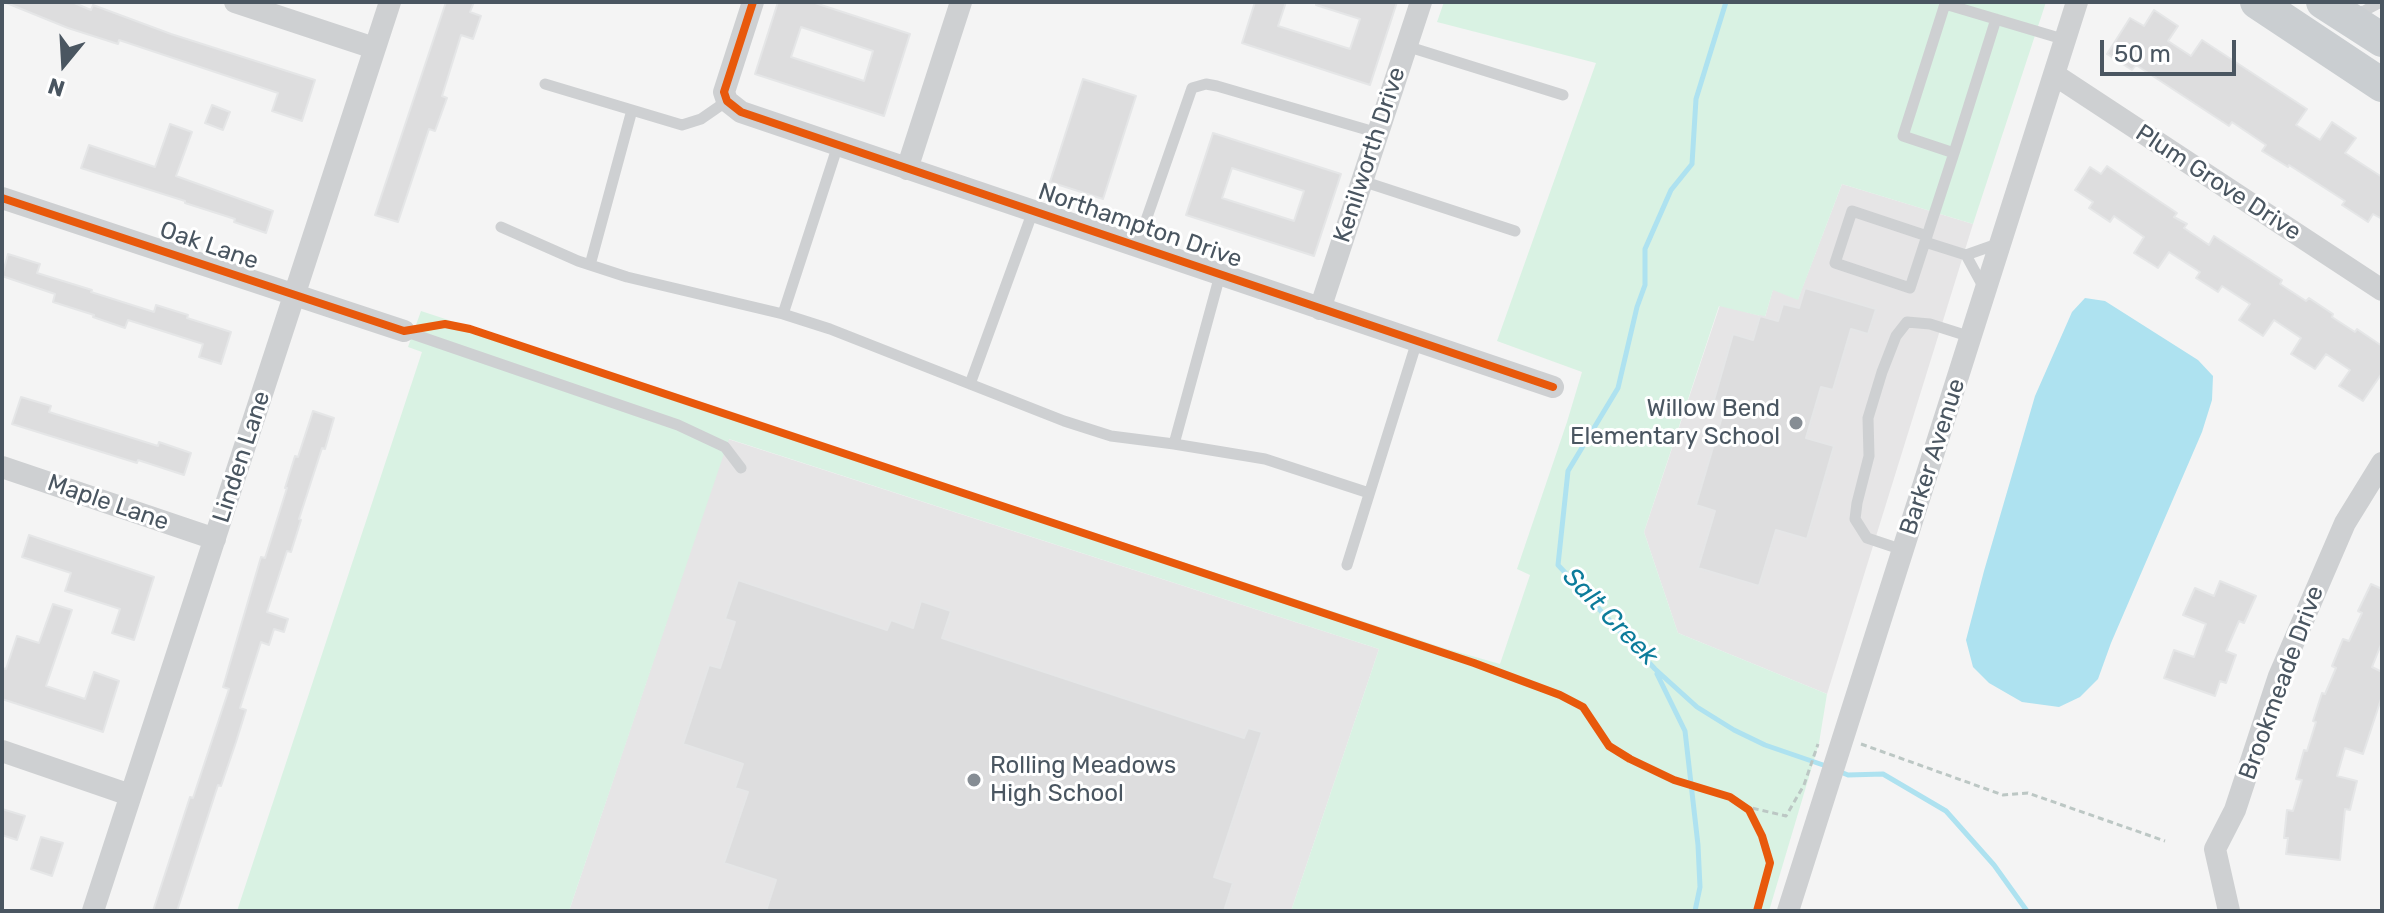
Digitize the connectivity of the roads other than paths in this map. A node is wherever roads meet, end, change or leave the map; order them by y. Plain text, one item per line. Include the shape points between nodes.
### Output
1 (235, 2) edge
2 (390, 2) edge
3 (753, 2) edge
4 (961, 2) edge
5 (1421, 2) edge
6 (2077, 2) edge
7 (2257, 2) edge
8 (2381, 2) edge
9 (2333, 8) edge
10 (1996, 19) junction
11 (2066, 40) junction
12 (2382, 40) edge
13 (1406, 46) junction
14 (374, 48) junction
15 (2055, 75) junction
16 (545, 84) dead end
17 (2382, 85) edge
18 (1563, 95) dead end
19 (725, 96) junction
20 (632, 110) junction
21 (1378, 133) junction
22 (838, 145) junction
23 (1954, 153) junction
24 (907, 169) junction
25 (1362, 181) junction
26 (2, 198) edge
27 (1033, 211) junction
28 (501, 227) dead end
29 (1515, 231) dead end
30 (1926, 239) junction
31 (2001, 243) junction
32 (1137, 246) junction
33 (1966, 255) junction
34 (590, 265) junction
35 (1220, 275) junction
36 (2382, 290) edge
37 (1986, 291) junction
38 (295, 296) junction
39 (1320, 309) junction
40 (783, 314) junction
41 (404, 331) joint
42 (1971, 337) junction
43 (1417, 341) junction
44 (970, 384) junction
45 (1553, 387) dead end
46 (1174, 444) junction
47 (2382, 463) edge
48 (2, 467) edge
49 (741, 468) dead end
50 (1369, 493) junction
51 (215, 539) junction
52 (1903, 550) junction
53 (1347, 565) dead end
54 (2, 751) edge
55 (130, 795) junction
56 (93, 911) edge
57 (1788, 911) edge
58 (2229, 911) edge

1 - 14 street
2 - 14 street, Linden Lane
3 - 19 street
4 - 24 street
5 - 13 street, Kenilworth Drive
6 - 11 street, Barker Avenue
7 - 17 main road
8 - 9 lane via 2364,11
9 - 12 main road
10 - 11 lane
10 - 23 lane
10 - 23 lane via 1945,4 1907,121 1903,136
11 - 15 street, Barker Avenue
13 - 18 lane
13 - 21 street, Kenilworth Drive
14 - 38 street, Linden Lane
15 - 31 street, Barker Avenue
15 - 36 street, Plum Grove Drive
16 - 20 lane
19 - 20 lane via 701,119 682,125
19 - 22 street, Northampton Drive via 741,112
20 - 34 lane
21 - 25 street, Kenilworth Drive
21 - 32 lane via 1217,86 1192,88
22 - 24 street, Northampton Drive
22 - 40 lane
23 - 30 lane
24 - 27 street, Northampton Drive
25 - 29 lane
25 - 39 street, Kenilworth Drive
26 - 38 street, Oak Lane
27 - 32 street, Northampton Drive
27 - 44 lane
28 - 34 lane
30 - 30 lane via 1852,211 1835,263 1910,288
30 - 33 lane
31 - 33 lane
31 - 37 street, Barker Avenue
32 - 35 street, Northampton Drive
33 - 37 lane
34 - 40 lane
35 - 39 street, Northampton Drive
35 - 46 lane
37 - 42 street, Barker Avenue
38 - 41 street, Oak Lane
38 - 51 street, Linden Lane
39 - 43 street, Northampton Drive
40 - 44 lane
41 - 49 lane via 678,425 725,447
42 - 52 street, Barker Avenue
42 - 52 lane via 1907,322 1882,372 1868,418 1869,456 1855,519 1867,538
43 - 45 street, Northampton Drive
43 - 50 lane
44 - 46 lane via 1111,436
46 - 50 lane via 1265,459
47 - 58 street, Brookmeade Drive via 2345,523 2279,676 2235,810 2215,849
48 - 51 street, Maple Lane
50 - 53 lane
51 - 55 street, Linden Lane
52 - 57 street, Barker Avenue via 1816,786
54 - 55 street
55 - 56 street, Linden Lane

